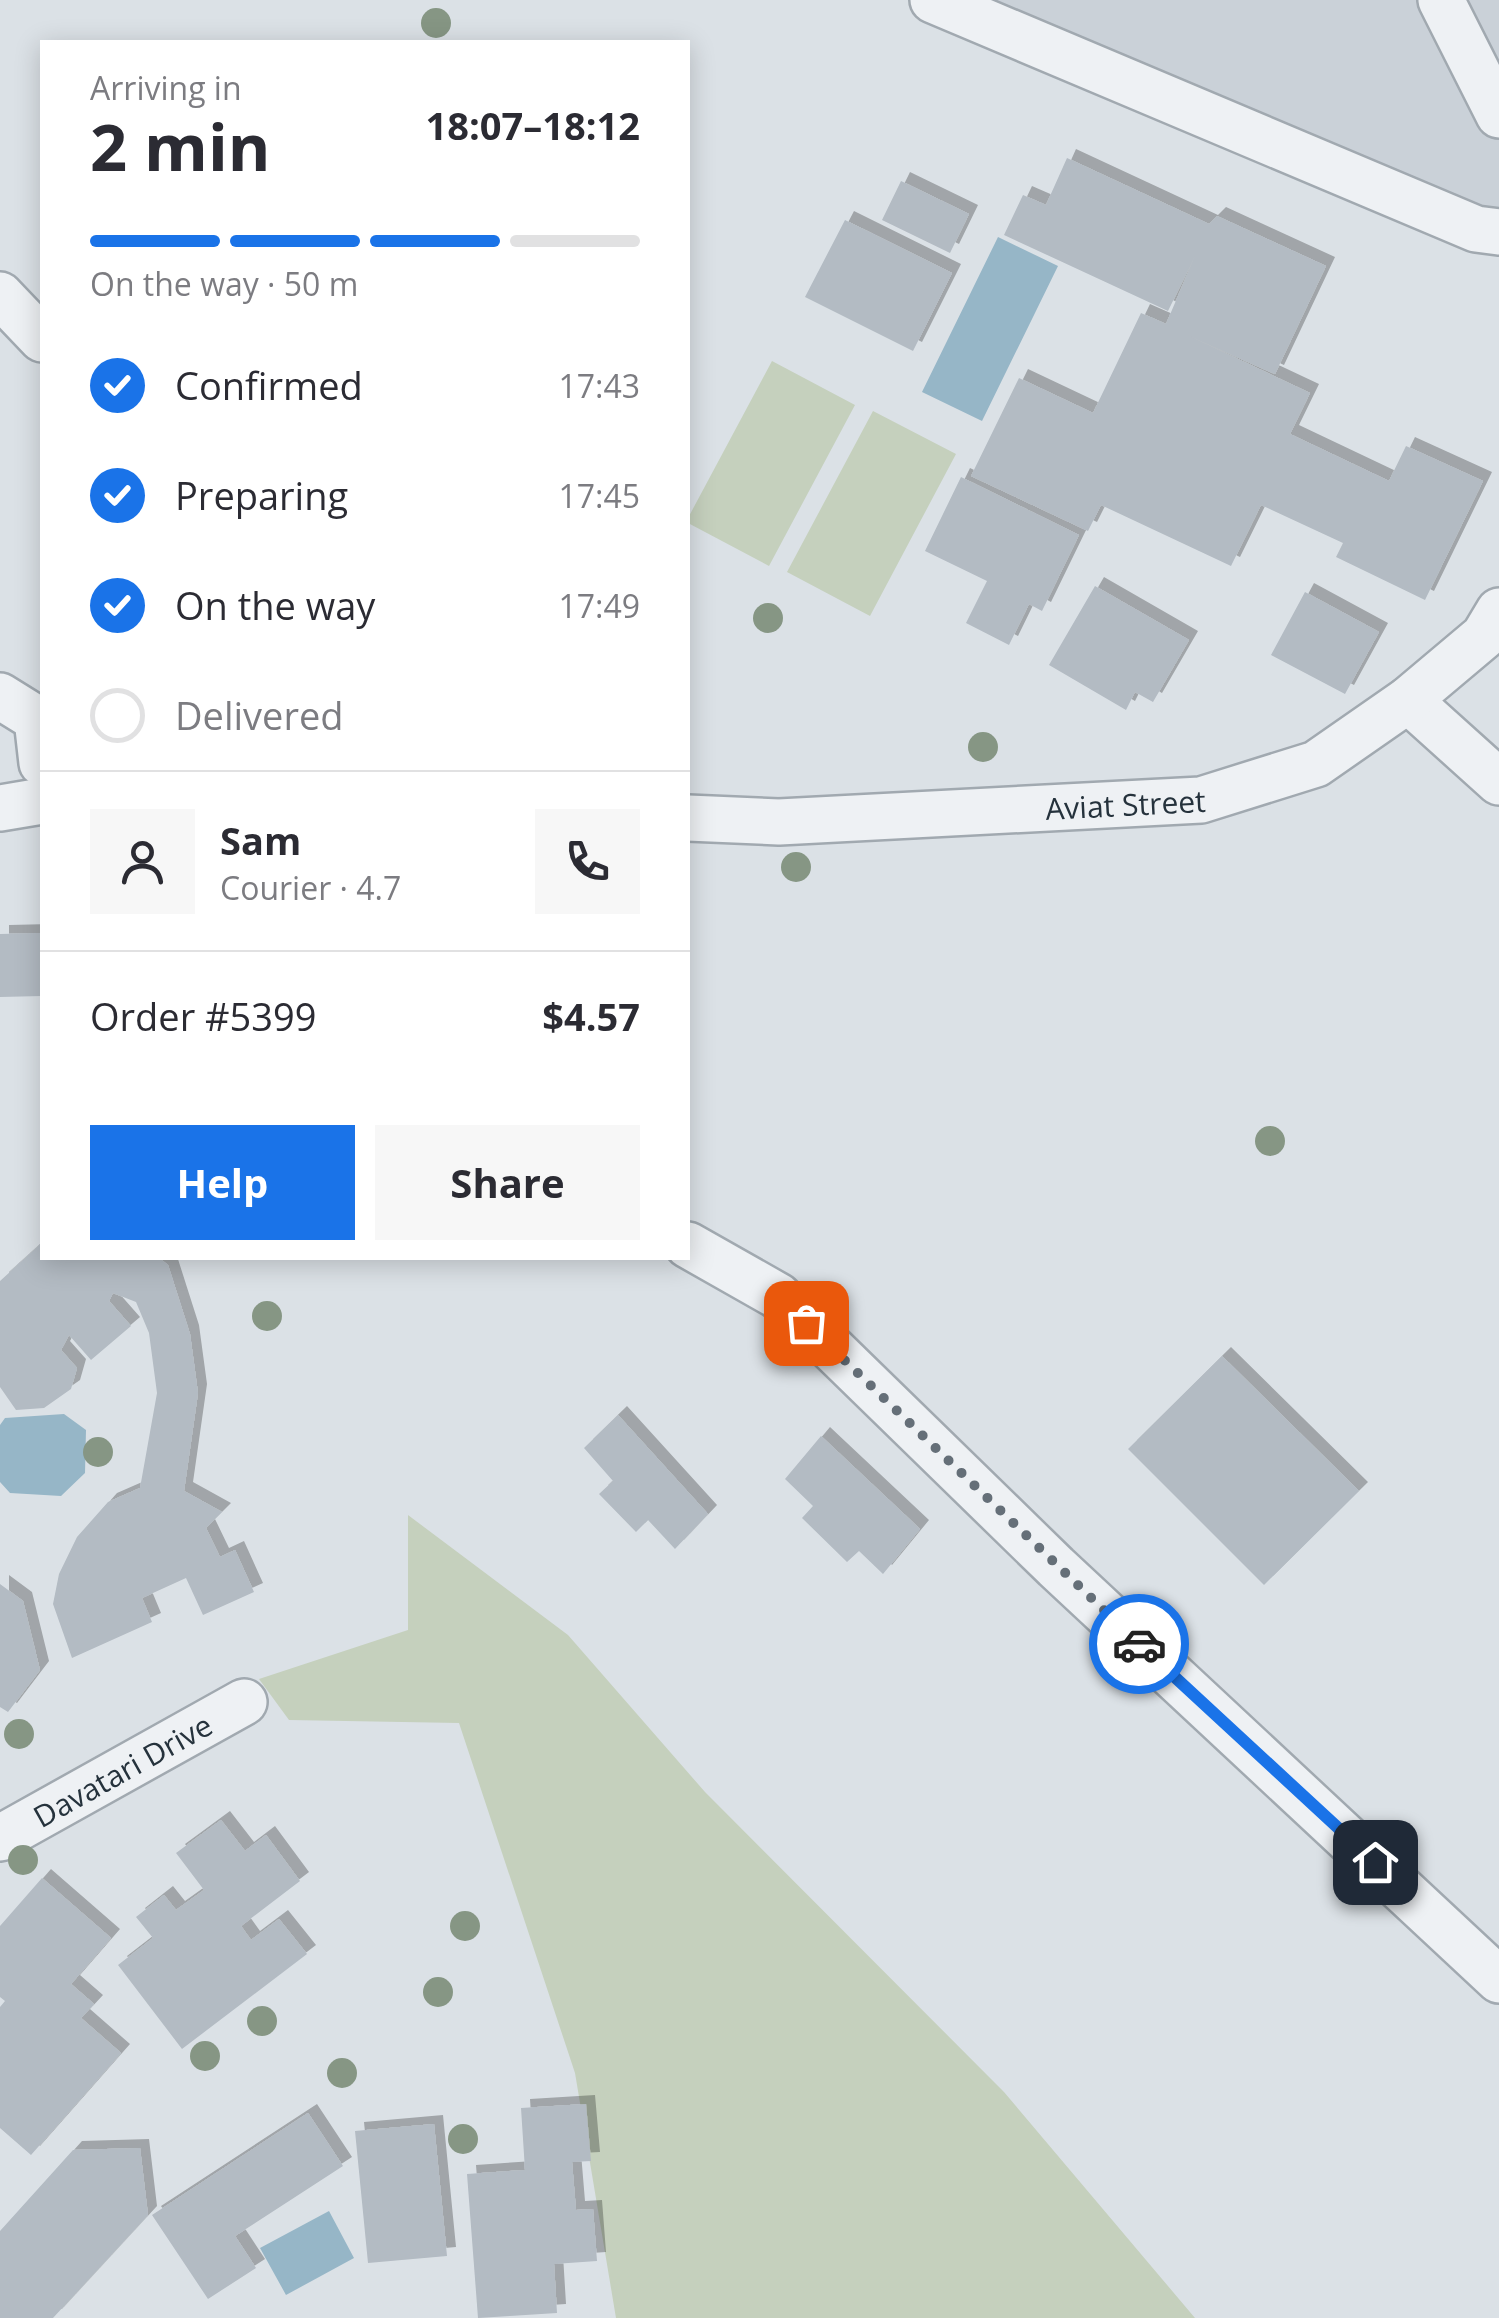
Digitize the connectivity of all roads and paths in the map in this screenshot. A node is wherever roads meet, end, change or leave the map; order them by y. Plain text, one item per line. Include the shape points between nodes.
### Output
1 (933, 0) edge
2 (1441, 0) edge
3 (1499, 115) edge
4 (1499, 232) edge
5 (0, 295) edge
6 (40, 337) edge
7 (1499, 612) edge
8 (0, 696) edge
9 (1408, 700) junction
10 (40, 745) edge
11 (1499, 782) edge
12 (40, 803) edge
13 (0, 808) edge
14 (690, 818) edge
15 (690, 1246) edge
16 (244, 1702) dead end
17 (0, 1838) edge
18 (1499, 1980) edge

1 - 4 street via 1476,229
2 - 3 street
5 - 6 street
7 - 9 street, Aviat Street via 1484,636
8 - 10 street via 37,719
9 - 11 street
9 - 14 street, Aviat Street via 1316,764 1201,800 779,822
12 - 13 street
15 - 18 street via 778,1296 1056,1567
16 - 17 street, Davatari Drive

